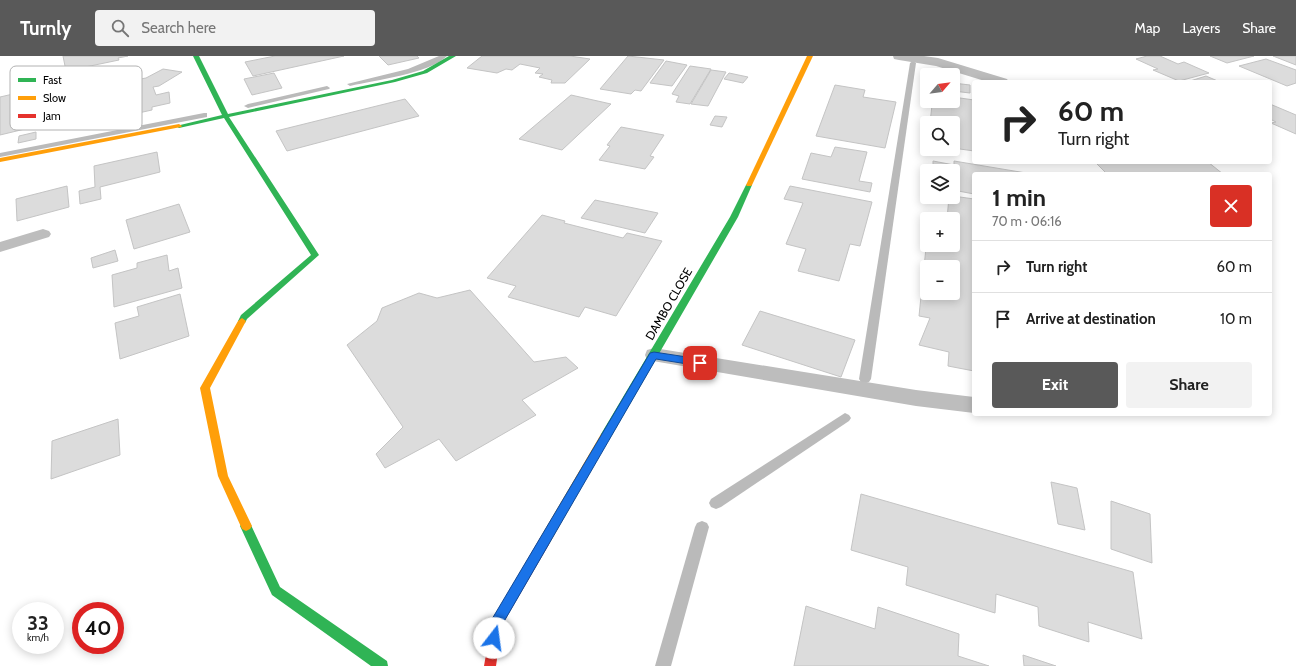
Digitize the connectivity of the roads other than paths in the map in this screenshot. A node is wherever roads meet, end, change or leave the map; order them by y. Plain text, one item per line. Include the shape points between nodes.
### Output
1 (196, 56) edge
2 (453, 56) edge
3 (810, 56) edge
4 (899, 56) edge
5 (996, 80) edge
6 (226, 117) junction
7 (0, 160) edge
8 (43, 234) dead end
9 (0, 247) edge
10 (654, 355) junction
11 (972, 405) edge
12 (382, 666) edge
13 (490, 666) edge

1 - 6 street
2 - 6 street via 425,72 393,81
3 - 10 street, DAMBO CLOSE via 734,217
4 - 5 street via 938,62
6 - 7 street
6 - 12 street via 315,255 244,317 205,388 223,476 276,591
8 - 9 lane
10 - 11 lane
10 - 13 street, DAMBO CLOSE via 496,624

